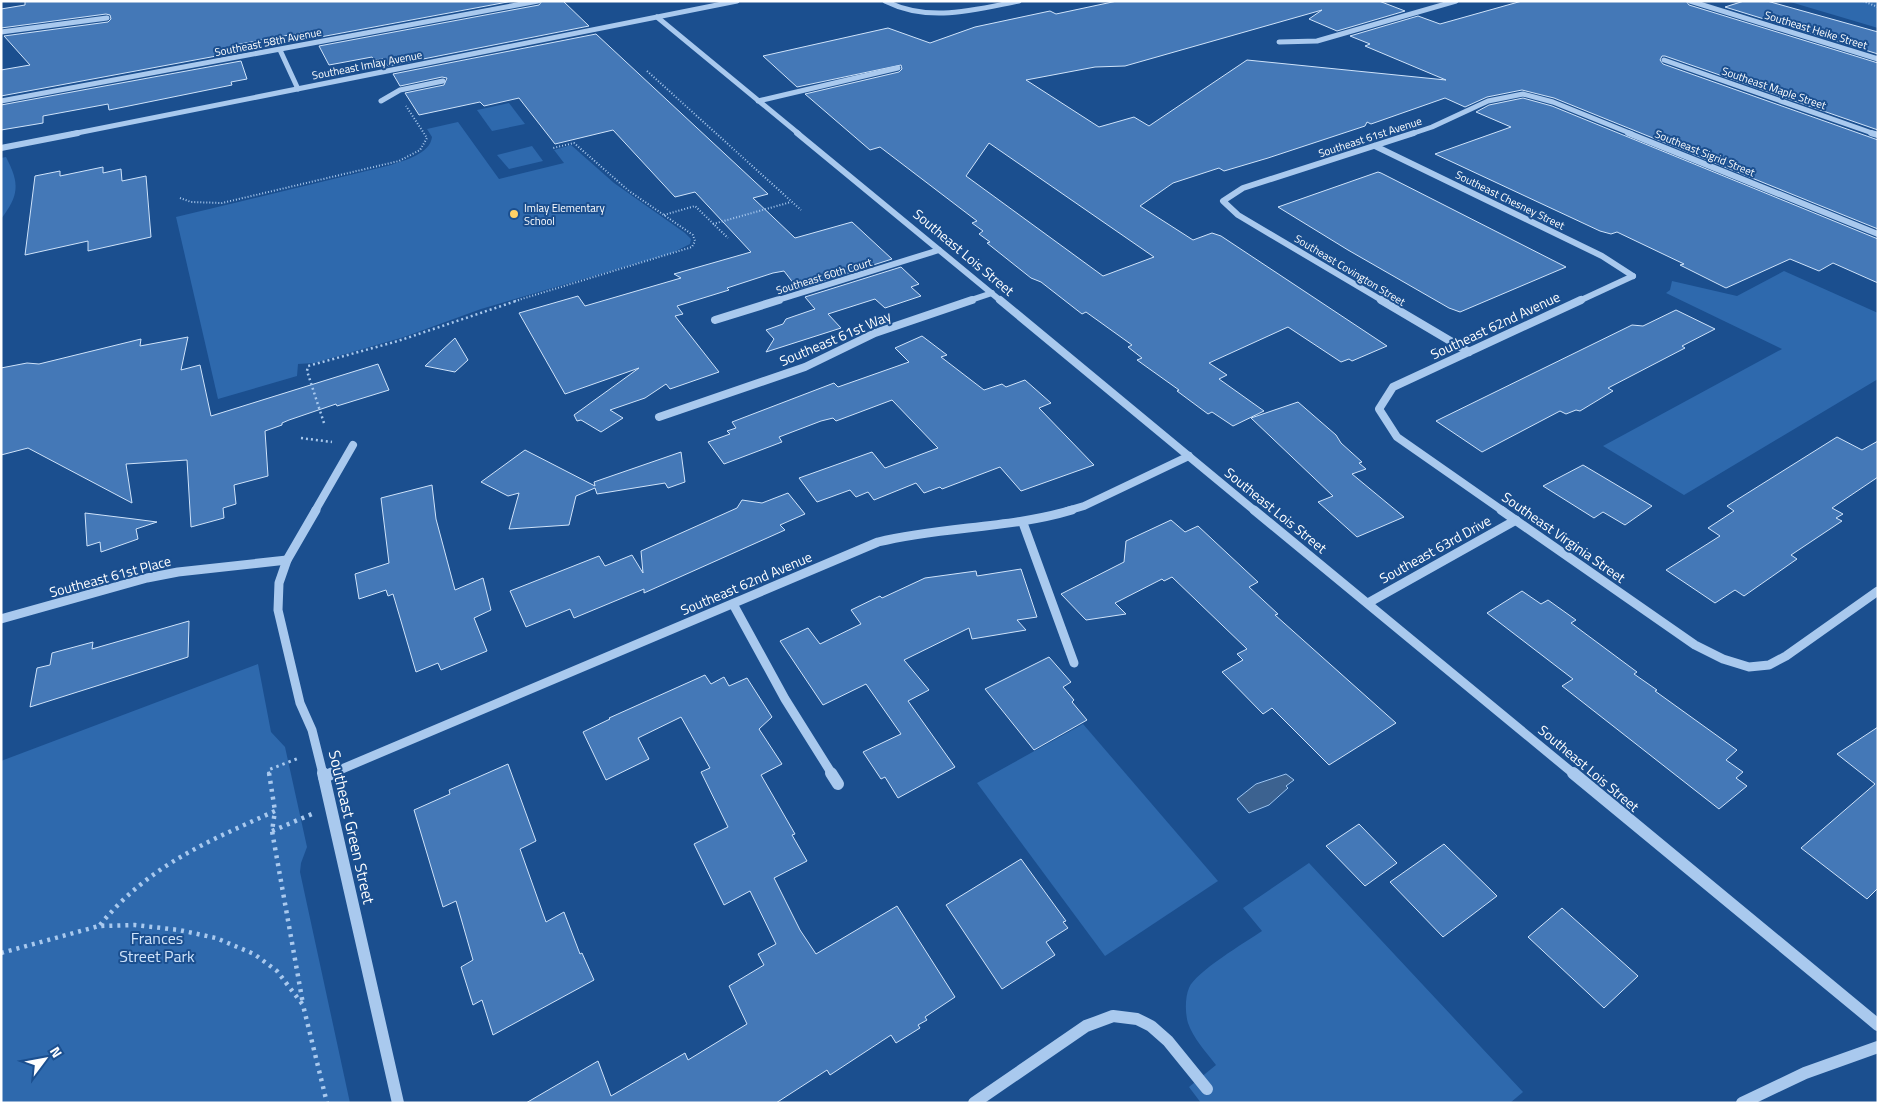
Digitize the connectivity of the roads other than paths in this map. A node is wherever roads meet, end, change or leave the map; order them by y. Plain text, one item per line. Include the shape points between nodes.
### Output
1 (538, 1) edge
2 (737, 1) edge
3 (885, 1) edge
4 (1019, 1) edge
5 (1456, 1) edge
6 (1690, 1) edge
7 (107, 18) dead end
8 (657, 18) junction
9 (1, 32) edge
10 (1279, 42) dead end
11 (280, 50) junction
12 (1878, 59) edge
13 (1664, 60) dead end
14 (898, 68) dead end
15 (443, 82) dead end
16 (298, 89) junction
17 (1524, 94) joint
18 (758, 100) junction
19 (1, 101) edge
20 (381, 101) dead end
21 (1878, 135) edge
22 (1375, 146) junction
23 (1, 148) edge
24 (1223, 201) joint
25 (1878, 234) edge
26 (939, 250) junction
27 (1633, 276) joint
28 (992, 293) junction
29 (715, 320) dead end
30 (1469, 352) junction
31 (1378, 409) joint
32 (659, 416) dead end
33 (352, 445) road end
34 (1189, 456) junction
35 (1516, 520) junction
36 (1023, 523) junction
37 (287, 560) junction
38 (1878, 590) edge
39 (1368, 603) junction
40 (733, 604) junction
41 (1, 619) edge
42 (1074, 663) dead end
43 (324, 777) junction
44 (838, 784) dead end
45 (1878, 1025) edge
46 (1878, 1047) edge
47 (1207, 1089) dead end
48 (398, 1103) edge
49 (974, 1103) edge
50 (1742, 1103) edge

1 - 11 street, Southeast 58th Avenue
2 - 8 street, Southeast Imlay Avenue
3 - 4 street via 922,13 974,11
5 - 10 street via 1317,41
6 - 12 street, Southeast Heike Street
7 - 9 street
8 - 16 street, Southeast Imlay Avenue
8 - 18 street, Southeast Lois Street
11 - 16 street
11 - 19 street, Southeast 58th Avenue
13 - 21 street, Southeast Maple Street
14 - 18 street
15 - 20 street via 400,90
16 - 23 street, Southeast Imlay Avenue
17 - 22 street, Southeast 61st Avenue via 1504,96 1432,127
17 - 25 street, Southeast Sigrid Street via 1553,102
18 - 26 street, Southeast Lois Street
22 - 24 street, Southeast 61st Avenue via 1243,188
22 - 27 street, Southeast Chesney Street via 1602,256
24 - 30 street, Southeast Covington Street via 1238,215
26 - 28 street, Southeast Lois Street
26 - 29 street, Southeast 60th Court
27 - 30 street, Southeast 62nd Avenue
28 - 32 street, Southeast 61st Way via 875,333 805,367
28 - 34 street, Southeast Lois Street
30 - 31 street, Southeast 62nd Avenue via 1393,387
31 - 35 street, Southeast Virginia Street via 1397,437
33 - 37 street, Southeast Green Street
34 - 36 street, Southeast 62nd Avenue via 1084,506
34 - 39 street, Southeast Lois Street
35 - 38 street, Southeast Virginia Street via 1695,645 1749,667 1769,665 1786,656
35 - 39 street, Southeast 63rd Drive
36 - 40 street, Southeast 62nd Avenue via 915,533 878,542
36 - 42 street
37 - 41 street, Southeast 61st Place via 147,578
37 - 43 street, Southeast Green Street via 279,583 278,610 300,703 312,730
39 - 45 street, Southeast Lois Street
40 - 43 street, Southeast 62nd Avenue
40 - 44 street via 784,699
43 - 48 street, Southeast Green Street
46 - 50 street via 1805,1073
47 - 49 street via 1168,1041 1151,1026 1137,1019 1113,1016 1086,1026

